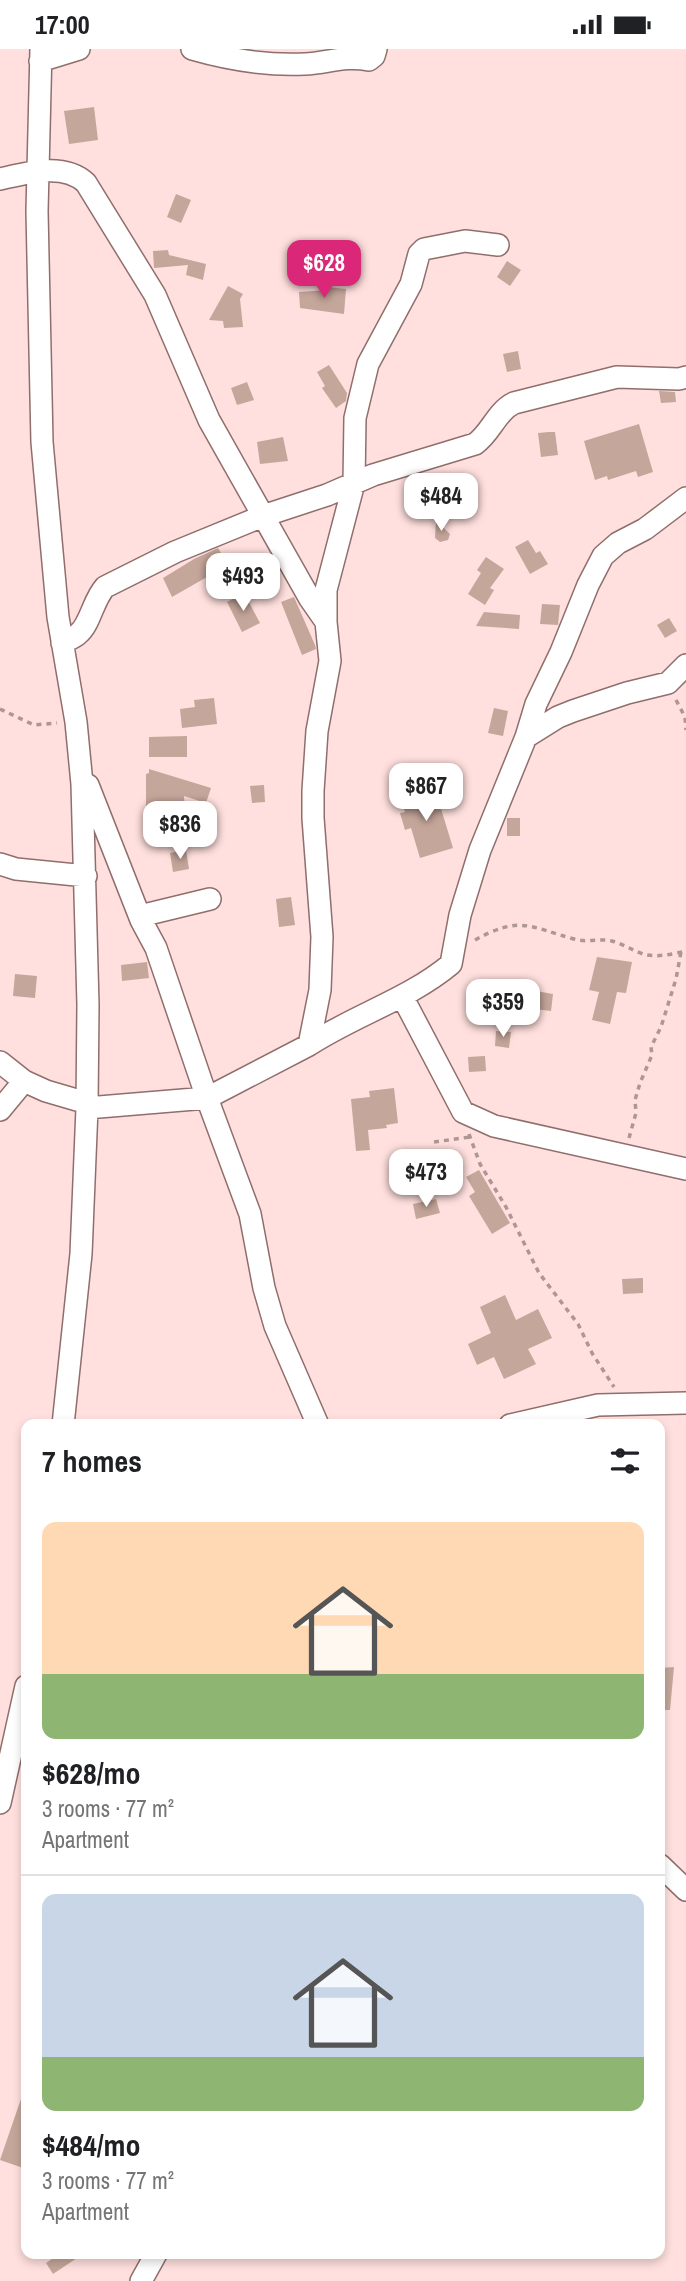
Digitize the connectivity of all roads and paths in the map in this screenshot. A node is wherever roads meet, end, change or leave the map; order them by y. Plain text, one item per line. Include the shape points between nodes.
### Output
1 (79, 49) edge
2 (192, 49) edge
3 (376, 49) edge
4 (40, 55) edge
5 (37, 170) junction
6 (0, 179) edge
7 (498, 245) dead end
8 (686, 377) edge
9 (354, 482) junction
10 (686, 498) edge
11 (263, 516) junction
12 (326, 622) junction
13 (62, 643) junction
14 (686, 665) edge
15 (667, 683) junction
16 (0, 709) edge
17 (76, 722) junction
18 (686, 730) edge
19 (526, 737) junction
20 (80, 764) junction
21 (0, 865) edge
22 (86, 876) junction
23 (210, 898) dead end
24 (140, 916) junction
25 (684, 952) edge
26 (451, 964) junction
27 (402, 996) junction
28 (310, 1045) junction
29 (0, 1062) edge
30 (24, 1081) junction
31 (207, 1098) junction
32 (87, 1105) junction
33 (0, 1110) edge
34 (463, 1112) junction
35 (470, 1137) junction
36 (434, 1142) dead end
37 (621, 1156) junction
38 (686, 1170) edge
39 (626, 1403) junction
40 (686, 1403) edge
41 (64, 1419) edge
42 (315, 1419) edge
43 (536, 1419) edge
44 (21, 1708) edge
45 (0, 1803) edge
46 (665, 1870) edge
47 (686, 1890) edge
48 (153, 2259) edge
49 (141, 2281) edge

1 - 4 street
2 - 3 street via 244,60 301,64 348,57 369,60
4 - 5 street
5 - 6 street
5 - 11 street via 71,174 86,183 155,295 209,420
5 - 13 street via 42,442
7 - 9 street via 465,241 419,254 411,284 368,363 355,418
8 - 9 street via 617,377 514,403 475,444
9 - 11 street
9 - 12 street via 326,590
10 - 19 street via 603,556 536,704
11 - 12 street
11 - 13 street via 105,587 96,596 84,629
12 - 28 street via 330,661 317,731 313,791 322,947
13 - 17 street
14 - 15 street
15 - 18 path via 685,717
15 - 19 street via 573,711
16 - 17 path via 34,725
17 - 20 street
19 - 26 street via 480,850
20 - 22 street
20 - 24 street
21 - 22 street
22 - 32 street
23 - 24 street
24 - 31 street via 156,948
25 - 26 path via 645,955 609,940 575,940 536,926 515,925 494,929 471,943
25 - 37 path via 640,1083 632,1133
26 - 27 street
27 - 28 street
27 - 34 street
28 - 31 street
29 - 30 street
30 - 32 street
30 - 33 street
31 - 32 street
31 - 42 street via 250,1214 275,1326
32 - 41 street via 81,1254
34 - 35 path
34 - 37 street via 494,1126
35 - 36 path
35 - 39 path via 539,1273 578,1324
37 - 38 street
39 - 40 street
39 - 43 street
44 - 45 street
46 - 47 street
48 - 49 street

